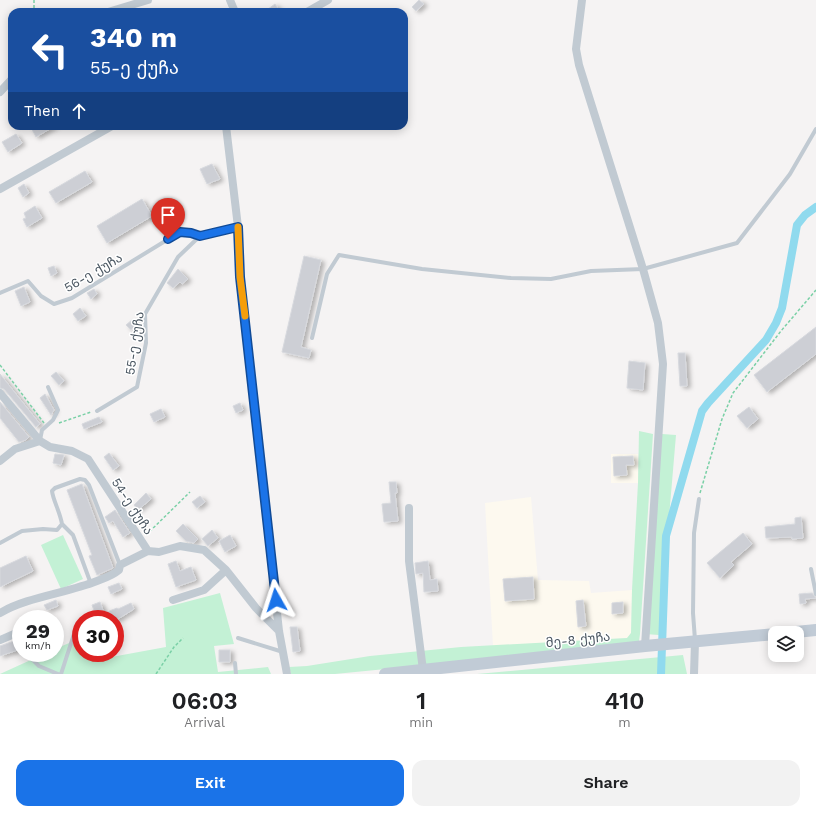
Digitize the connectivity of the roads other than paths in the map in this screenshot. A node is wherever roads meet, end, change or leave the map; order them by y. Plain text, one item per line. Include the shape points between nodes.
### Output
1 (148, 0) edge
2 (328, 0) edge
3 (582, 0) edge
4 (121, 8) edge
5 (314, 8) edge
6 (8, 83) edge
7 (0, 92) edge
8 (816, 129) edge
9 (105, 130) edge
10 (226, 130) edge
11 (0, 189) edge
12 (238, 227) junction
13 (200, 236) junction
14 (643, 269) junction
15 (0, 293) edge
16 (312, 338) dead end
17 (48, 387) dead end
18 (0, 393) edge
19 (97, 410) road end
20 (40, 441) junction
21 (0, 459) edge
22 (699, 499) road end
23 (409, 508) dead end
24 (62, 524) junction
25 (0, 543) edge
26 (148, 550) junction
27 (120, 565) junction
28 (811, 569) dead end
29 (226, 570) junction
30 (91, 584) junction
31 (816, 594) edge
32 (173, 600) dead end
33 (0, 613) edge
34 (816, 630) edge
35 (279, 631) junction
36 (804, 631) edge
37 (12, 635) edge
38 (768, 635) edge
39 (238, 638) dead end
40 (72, 639) edge
41 (0, 640) edge
42 (695, 642) junction
43 (645, 646) junction
44 (283, 652) junction
45 (35, 662) edge
46 (235, 663) dead end
47 (423, 670) junction
48 (59, 674) edge
49 (236, 674) edge
50 (287, 674) edge
51 (385, 674) edge
52 (694, 674) edge

1 - 4 street
2 - 5 street
3 - 14 street via 576,49 579,65
6 - 7 street
8 - 14 lane via 790,174 737,243
9 - 11 street
10 - 12 street
12 - 13 lane
12 - 35 street via 240,277
13 - 15 lane, 56-ე ქუჩა via 180,232 72,298 54,304 41,296 28,281
13 - 19 lane, 55-ე ქუჩა via 178,258 145,314 146,343 137,387
14 - 16 lane via 591,271 551,279 511,278 422,269 339,254 327,274
14 - 43 street via 658,323 663,364
17 - 20 lane via 58,410 53,420 42,430
18 - 20 street
20 - 21 street via 15,449
20 - 26 street, 54-ე ქუჩა via 50,447 72,451 88,460
22 - 42 lane via 694,533
23 - 47 street via 409,561
24 - 25 lane via 57,530 22,532
24 - 27 lane via 52,491 80,479 86,480
24 - 30 lane via 73,535
26 - 27 street
26 - 29 street, 54-ე ქუჩა via 159,552 180,546 204,550
27 - 30 street via 114,574
28 - 31 lane
29 - 32 street via 204,590
29 - 35 street, 54-ე ქუჩა via 256,608
30 - 33 street via 20,604
34 - 36 street
35 - 44 street
37 - 41 street
38 - 42 street, მე-8 ქუჩა
39 - 44 lane
40 - 48 lane
42 - 43 street, მე-8 ქუჩა
42 - 52 street
43 - 47 street, მე-8 ქუჩა
44 - 50 street
45 - 48 lane
46 - 49 lane
47 - 51 street, მე-8 ქუჩა

